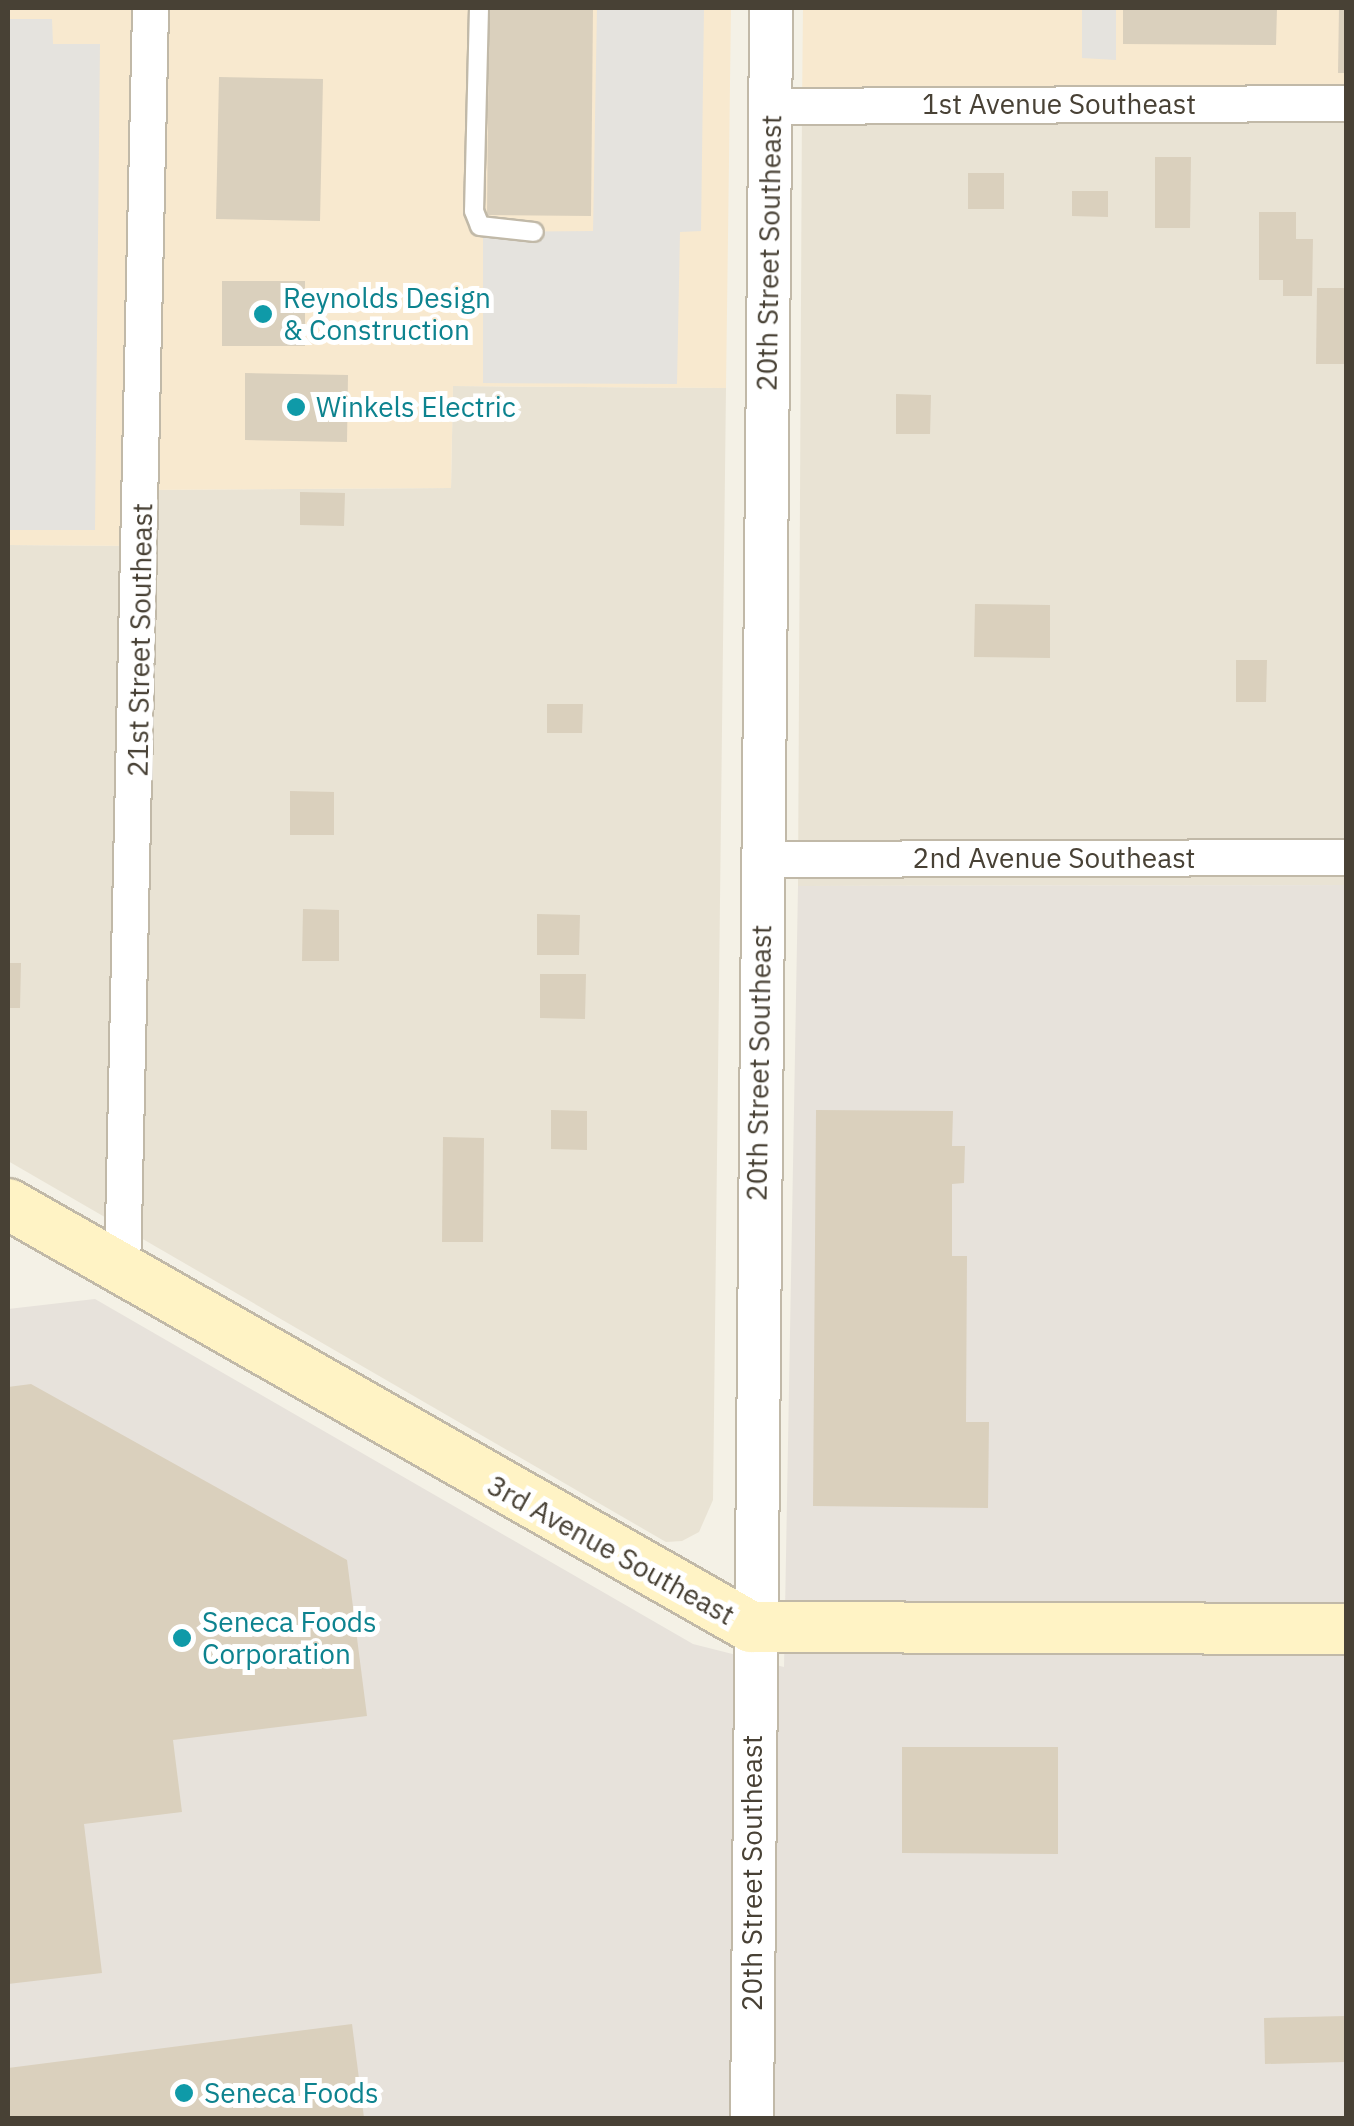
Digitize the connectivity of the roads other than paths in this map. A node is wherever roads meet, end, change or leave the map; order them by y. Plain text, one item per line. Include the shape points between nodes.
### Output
1 (150, 8) edge
2 (479, 8) edge
3 (771, 8) edge
4 (1346, 103) edge
5 (770, 106) junction
6 (534, 232) dead end
7 (1346, 857) edge
8 (762, 859) junction
9 (8, 1204) edge
10 (122, 1272) junction
11 (751, 1626) junction
12 (1346, 1630) edge
13 (752, 2118) edge

1 - 10 street, 21st Street Southeast
2 - 6 lane via 474,211 480,226
3 - 5 street, 20th Street Southeast
4 - 5 street, 1st Avenue Southeast
5 - 8 street, 20th Street Southeast
7 - 8 street, 2nd Avenue Southeast
8 - 11 street, 20th Street Southeast
9 - 10 main road, 3rd Avenue Southeast
10 - 11 main road, 3rd Avenue Southeast
11 - 12 main road, 3rd Avenue Southeast
11 - 13 street, 20th Street Southeast

